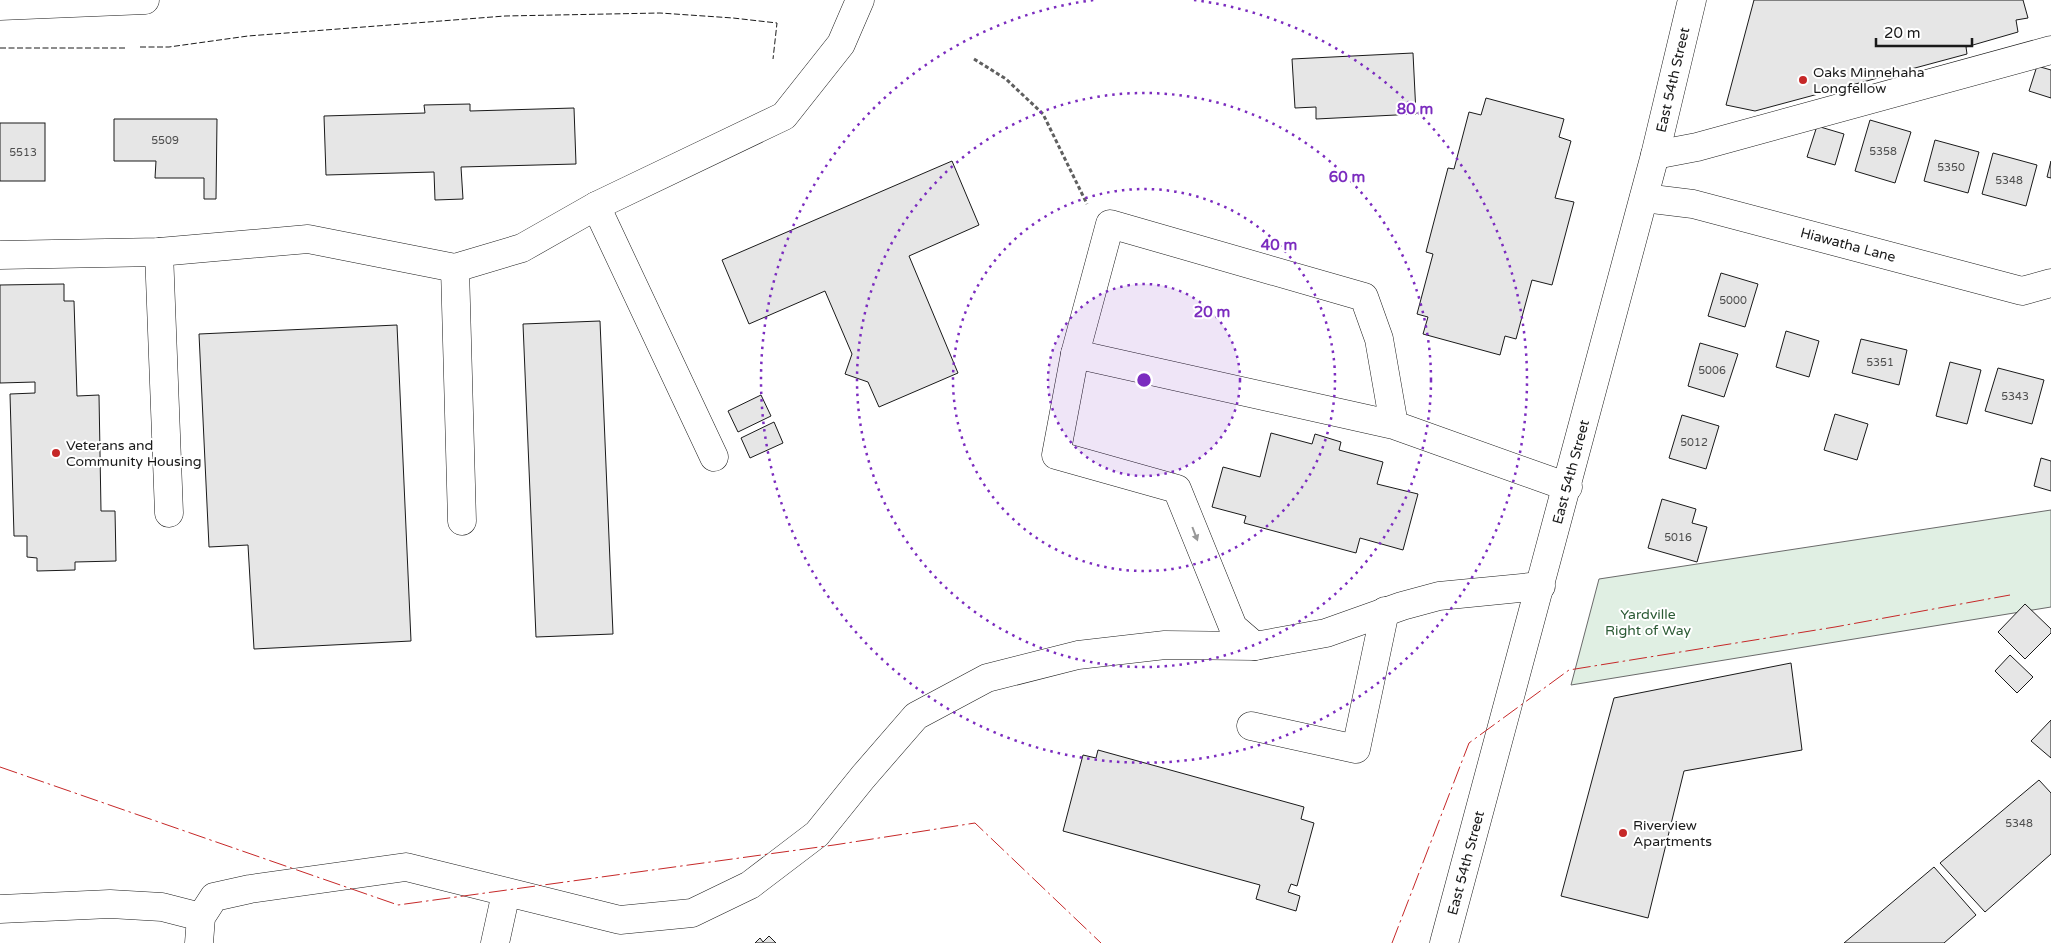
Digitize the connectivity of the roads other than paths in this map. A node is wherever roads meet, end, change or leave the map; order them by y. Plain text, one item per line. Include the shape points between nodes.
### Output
1 (145, 0) edge
2 (860, 0) edge
3 (91, 1) edge
4 (1684, 2) edge
5 (16, 4) edge
6 (2051, 50) edge
7 (1655, 155) junction
8 (1644, 198) junction
9 (596, 206) junction
10 (160, 252) junction
11 (0, 255) edge
12 (455, 268) junction
13 (2051, 283) edge
14 (1075, 354) junction
15 (1394, 425) junction
16 (714, 457) dead end
17 (1568, 486) junction
18 (169, 513) dead end
19 (462, 521) dead end
20 (1541, 586) junction
21 (1385, 611) junction
22 (1255, 646) junction
23 (1251, 726) dead end
24 (506, 893) junction
25 (0, 909) edge
26 (200, 930) edge
27 (495, 943) edge
28 (1444, 943) edge

1 - 3 street
2 - 9 street via 841,44 784,116
3 - 5 street
4 - 7 street, East 54th Street
6 - 7 street via 1697,147
7 - 8 street, East 54th Street
8 - 13 street, Hiawatha Lane via 1693,204 2022,291
8 - 17 street, East 54th Street
9 - 12 street via 522,248
9 - 16 street
10 - 11 street
10 - 12 street via 308,239
10 - 18 street
12 - 19 street
14 - 15 street
14 - 15 street via 1110,224 1364,297 1380,339
14 -> 22 street via 1056,455 1177,489 1233,627
15 - 17 street
17 - 20 street, East 54th Street
20 - 21 street via 1439,596
20 - 28 street, East 54th Street
21 - 22 street via 1326,633
21 - 23 street via 1356,749
22 - 24 street via 1145,647 1078,656 987,678 916,716 817,834 750,885 692,913 620,920
24 - 26 street via 406,867 250,889 214,898
24 - 27 street
25 - 26 street via 110,904 162,907

